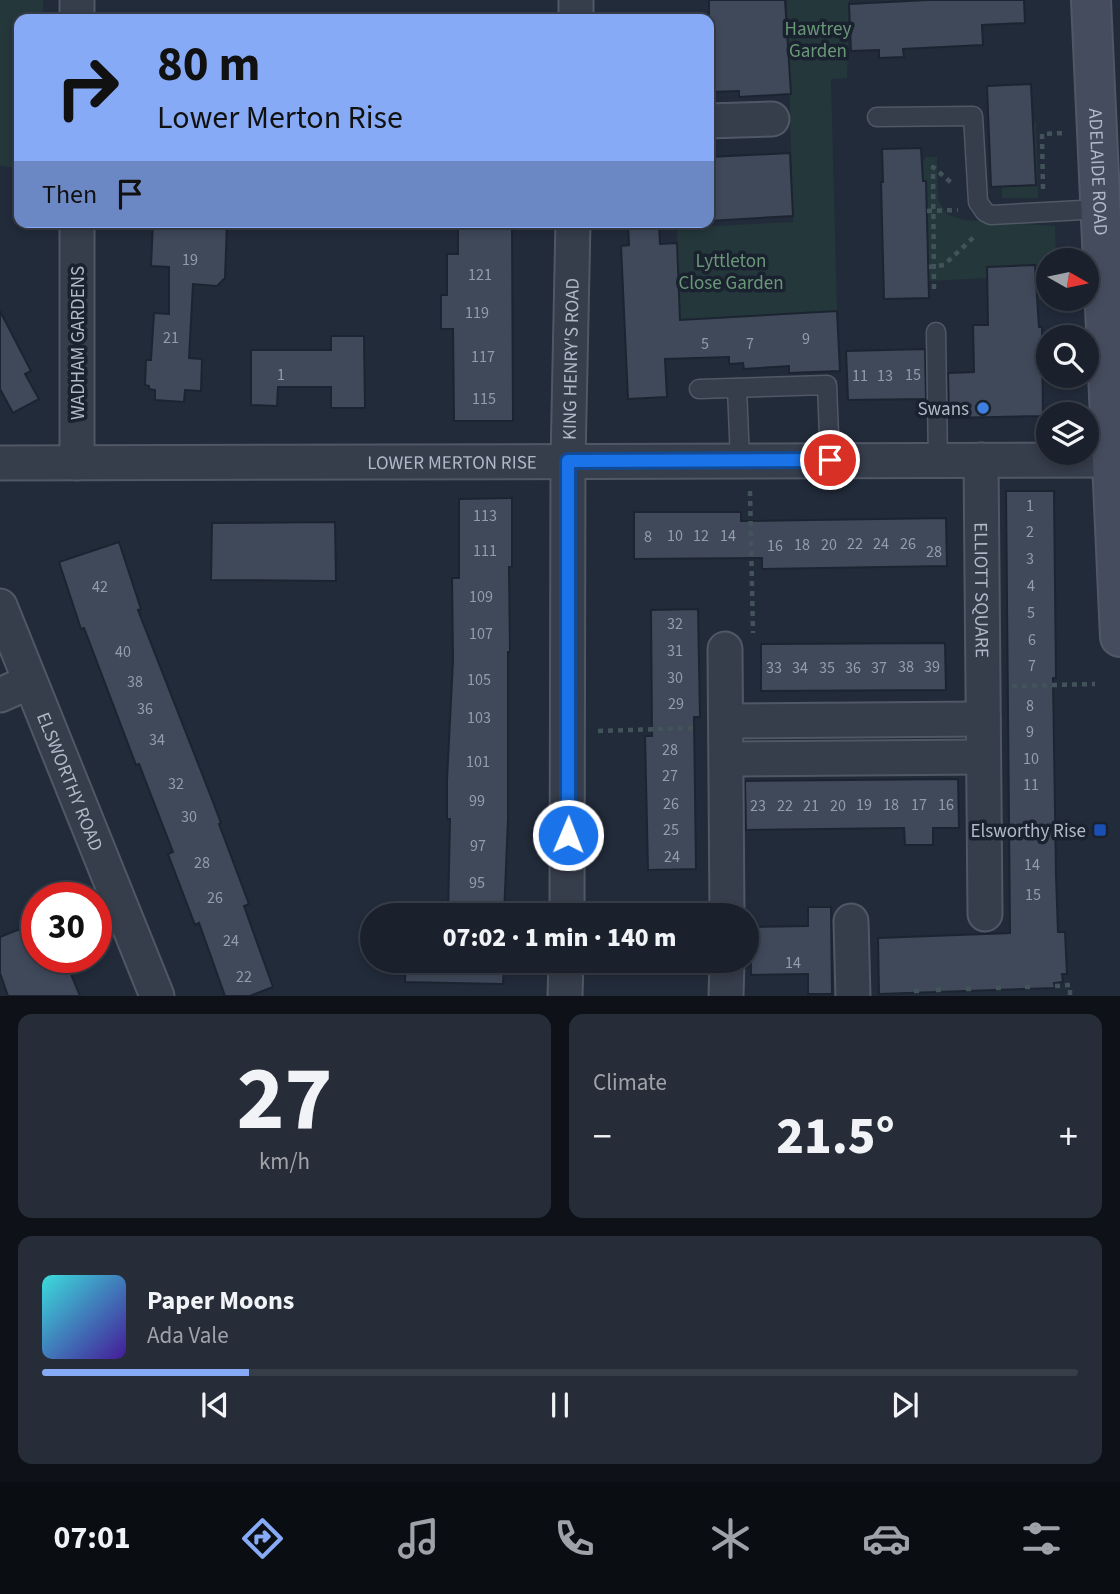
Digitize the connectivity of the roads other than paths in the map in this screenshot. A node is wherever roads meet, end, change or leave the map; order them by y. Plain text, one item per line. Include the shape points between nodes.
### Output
1 (1091, 0) edge
2 (877, 117) dead end
3 (772, 119) dead end
4 (714, 121) edge
5 (1101, 209) junction
6 (77, 228) edge
7 (573, 228) edge
8 (936, 332) dead end
9 (737, 388) junction
10 (699, 389) dead end
11 (745, 460) junction
12 (830, 460) junction
13 (938, 460) junction
14 (981, 460) junction
15 (1112, 460) junction
16 (568, 461) junction
17 (0, 463) edge
18 (77, 463) junction
19 (0, 606) edge
20 (1120, 637) edge
21 (725, 649) road end
22 (15, 689) edge
23 (983, 703) junction
24 (726, 736) junction
25 (983, 757) junction
26 (567, 903) edge
27 (727, 903) edge
28 (985, 914) dead end
29 (851, 921) dead end
30 (566, 973) edge
31 (727, 973) edge
32 (157, 996) edge
33 (565, 996) edge
34 (726, 996) edge
35 (853, 996) edge

1 - 5 main road, ADELAIDE ROAD
2 - 5 lane via 973,116 978,202 991,215
3 - 4 street
5 - 15 main road, ADELAIDE ROAD
6 - 18 street, WADHAM GARDENS
7 - 16 street, KING HENRY'S ROAD
8 - 13 lane
9 - 10 lane
9 - 11 lane
9 - 12 lane via 827,385
11 - 12 street, LOWER MERTON RISE
11 - 16 street, LOWER MERTON RISE
12 - 13 street, LOWER MERTON RISE
13 - 14 street, LOWER MERTON RISE
14 - 15 street, LOWER MERTON RISE
14 - 23 street, ELLIOTT SQUARE
15 - 20 main road, ADELAIDE ROAD
16 - 18 street, LOWER MERTON RISE
16 - 26 street, KING HENRY'S ROAD
17 - 18 street, LOWER MERTON RISE
19 - 22 street, ELSWORTHY ROAD
21 - 24 street
22 - 32 street, ELSWORTHY ROAD
23 - 24 street
23 - 25 street, ELLIOTT SQUARE
24 - 25 street
24 - 27 street
25 - 28 street, ELLIOTT SQUARE
29 - 35 street
30 - 33 street
31 - 34 street

